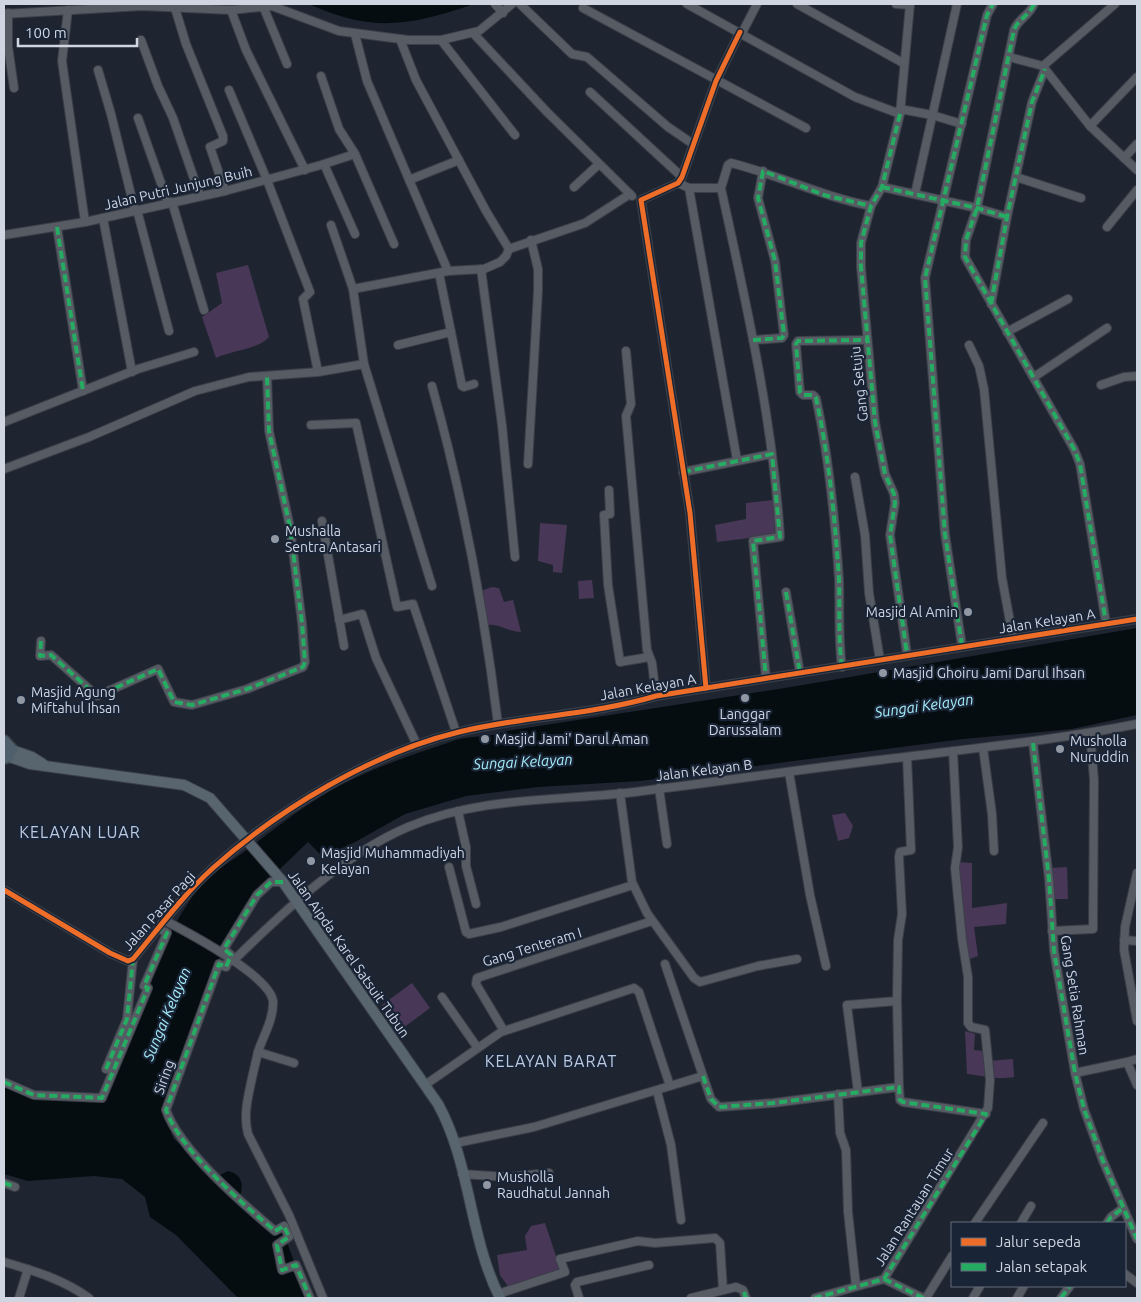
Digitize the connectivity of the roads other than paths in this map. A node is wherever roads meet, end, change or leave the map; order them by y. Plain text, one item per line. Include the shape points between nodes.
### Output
1 (512, 4) edge
2 (520, 4) edge
3 (687, 4) edge
4 (757, 4) edge
5 (797, 4) edge
6 (896, 4) edge
7 (910, 4) edge
8 (957, 4) edge
9 (993, 4) edge
10 (1034, 4) edge
11 (1115, 4) edge
12 (496, 5) edge
13 (263, 6) junction
14 (73, 7) edge
15 (175, 8) junction
16 (583, 8) dead end
17 (231, 10) junction
18 (503, 13) junction
19 (6, 14) edge
20 (741, 32) junction
21 (473, 33) junction
22 (355, 34) junction
23 (400, 39) junction
24 (141, 40) dead end
25 (441, 40) junction
26 (1009, 57) junction
27 (903, 63) junction
28 (287, 64) dead end
29 (1044, 68) junction
30 (98, 70) dead end
31 (321, 76) dead end
32 (1137, 76) edge
33 (716, 81) junction
34 (14, 88) dead end
35 (229, 90) dead end
36 (590, 92) dead end
37 (900, 112) junction
38 (932, 115) junction
39 (138, 118) dead end
40 (962, 124) junction
41 (1090, 126) junction
42 (806, 128) dead end
43 (515, 135) dead end
44 (693, 144) junction
45 (1137, 144) edge
46 (355, 154) junction
47 (1124, 158) junction
48 (459, 160) junction
49 (324, 164) junction
50 (599, 164) junction
51 (304, 170) junction
52 (1137, 170) edge
53 (763, 171) junction
54 (1016, 177) junction
55 (267, 180) junction
56 (409, 180) junction
57 (680, 180) junction
58 (574, 187) dead end
59 (882, 187) junction
60 (689, 188) junction
61 (721, 188) junction
62 (1137, 190) edge
63 (225, 191) junction
64 (630, 194) junction
65 (915, 194) junction
66 (200, 196) junction
67 (1081, 198) dead end
68 (641, 200) junction
69 (944, 201) junction
70 (170, 202) junction
71 (871, 206) junction
72 (977, 208) junction
73 (136, 211) junction
74 (1007, 217) junction
75 (104, 218) junction
76 (86, 222) junction
77 (332, 225) dead end
78 (57, 227) junction
79 (1107, 227) dead end
80 (355, 234) dead end
81 (4, 235) edge
82 (531, 240) junction
83 (394, 244) dead end
84 (509, 249) junction
85 (481, 269) junction
86 (448, 271) junction
87 (439, 273) junction
88 (353, 289) junction
89 (1068, 299) dead end
90 (991, 304) junction
91 (204, 310) dead end
92 (1107, 328) dead end
93 (169, 331) dead end
94 (451, 332) junction
95 (1007, 332) junction
96 (752, 340) junction
97 (866, 340) junction
98 (398, 345) dead end
99 (970, 345) dead end
100 (626, 351) dead end
101 (194, 352) dead end
102 (364, 364) junction
103 (132, 372) junction
104 (318, 372) junction
105 (267, 376) junction
106 (1137, 376) edge
107 (1034, 377) junction
108 (474, 384) dead end
109 (1100, 385) dead end
110 (432, 386) dead end
111 (83, 391) junction
112 (4, 422) edge
113 (311, 425) dead end
114 (772, 454) junction
115 (737, 460) junction
116 (528, 464) dead end
117 (4, 469) edge
118 (683, 472) junction
119 (855, 477) dead end
120 (609, 490) dead end
121 (322, 521) dead end
122 (515, 557) dead end
123 (432, 586) dead end
124 (786, 592) dead end
125 (1137, 619) edge
126 (339, 620) junction
127 (1106, 623) junction
128 (1013, 638) junction
129 (40, 641) dead end
130 (344, 646) dead end
131 (962, 646) junction
132 (908, 654) junction
133 (649, 657) junction
134 (880, 660) junction
135 (842, 667) junction
136 (800, 673) junction
137 (766, 678) junction
138 (706, 688) junction
139 (656, 696) junction
140 (498, 724) junction
141 (1137, 724) edge
142 (456, 732) junction
143 (1090, 734) junction
144 (1033, 743) junction
145 (417, 745) junction
146 (983, 748) junction
147 (6, 751) edge
148 (953, 751) junction
149 (907, 756) junction
150 (789, 772) junction
151 (659, 788) junction
152 (620, 793) junction
153 (458, 811) junction
154 (246, 840) junction
155 (667, 844) dead end
156 (994, 851) dead end
157 (449, 867) dead end
158 (1137, 873) edge
159 (280, 880) junction
160 (633, 885) junction
161 (4, 890) edge
162 (298, 902) junction
163 (476, 904) dead end
164 (166, 921) junction
165 (652, 921) junction
166 (158, 928) junction
167 (1052, 932) junction
168 (1124, 940) junction
169 (1137, 941) edge
170 (229, 958) junction
171 (133, 959) junction
172 (797, 959) dead end
173 (665, 964) dead end
174 (826, 966) dead end
175 (442, 997) dead end
176 (897, 1001) junction
177 (1137, 1021) edge
178 (504, 1030) junction
179 (477, 1047) junction
180 (258, 1052) junction
181 (1137, 1059) edge
182 (1127, 1062) junction
183 (294, 1063) dead end
184 (106, 1069) dead end
185 (1075, 1073) junction
186 (703, 1076) junction
187 (4, 1082) edge
188 (425, 1085) junction
189 (1137, 1085) edge
190 (670, 1086) junction
191 (899, 1087) junction
192 (657, 1091) junction
193 (858, 1092) junction
194 (838, 1094) junction
195 (986, 1114) junction
196 (1044, 1123) dead end
197 (456, 1143) junction
198 (549, 1173) dead end
199 (462, 1174) junction
200 (4, 1183) edge
201 (15, 1187) dead end
202 (1030, 1206) dead end
203 (1122, 1208) junction
204 (291, 1218) junction
205 (681, 1220) dead end
206 (976, 1222) edge
207 (1022, 1222) edge
208 (1108, 1222) edge
209 (284, 1226) junction
210 (1137, 1239) edge
211 (951, 1258) edge
212 (4, 1262) edge
213 (649, 1265) dead end
214 (28, 1269) junction
215 (1126, 1275) edge
216 (884, 1279) junction
217 (1137, 1283) edge
218 (856, 1286) junction
219 (979, 1287) edge
220 (1023, 1287) edge
221 (1069, 1287) edge
222 (724, 1290) junction
223 (499, 1296) edge
224 (19, 1298) edge
225 (89, 1298) edge
226 (310, 1298) edge
227 (323, 1298) edge
228 (579, 1298) edge
229 (691, 1298) edge
230 (746, 1298) edge
231 (815, 1298) edge
232 (924, 1298) edge
233 (973, 1298) edge
234 (1017, 1298) edge
235 (1061, 1298) edge

1 - 18 street
2 - 44 street via 572,54 587,57 668,127
3 - 20 street
4 - 20 street
5 - 27 street
6 - 7 street
7 - 27 street, Gang Setuju
8 - 38 street
9 - 40 street via 987,15
10 - 26 street via 1015,26
11 - 29 street
12 - 18 street
13 - 17 street
13 - 22 street via 281,8 328,28
13 - 28 street
14 - 15 street
14 - 19 street
14 - 76 street via 62,61
15 - 17 street
15 - 63 street via 223,136 223,141 210,148
16 - 33 street
17 - 51 street via 246,50
18 - 21 street
19 - 34 street
20 - 33 street
20 - 37 street via 855,97
21 - 25 street
21 - 50 street
22 - 23 street
22 - 56 street via 367,81
23 - 25 street
23 - 48 street via 416,80
24 - 66 street
25 - 43 street
26 - 29 street
26 - 72 street
27 - 37 street, Gang Setuju
29 - 41 street
29 - 54 street via 1032,102
30 - 73 street
31 - 46 street via 339,129
32 - 41 street
33 - 42 street
33 - 44 street
35 - 55 street
36 - 57 street
37 - 38 street
37 - 59 street, Gang Setuju
38 - 40 street
38 - 65 street
39 - 70 street
40 - 69 street
41 - 47 street
44 - 57 street
45 - 47 street
46 - 49 street, Jalan Putri Junjung Buih
46 - 83 street
47 - 52 street
48 - 56 street
48 - 84 street
49 - 51 street, Jalan Putri Junjung Buih
49 - 80 street
50 - 58 street
50 - 64 street
51 - 55 street, Jalan Putri Junjung Buih
53 - 61 street via 729,163
53 - 71 street via 824,195
53 - 96 street via 758,198 775,261 784,335 782,338
54 - 67 street
54 - 74 street
55 - 63 street, Jalan Putri Junjung Buih
55 - 104 street via 310,292 303,299
56 - 86 street
57 - 60 street
57 - 68 street
59 - 65 street
59 - 71 street, Gang Setuju
60 - 61 street
60 - 115 street
61 - 96 street
62 - 79 street
63 - 66 street, Jalan Putri Junjung Buih
64 - 68 street
64 - 82 street via 585,223
65 - 69 street
66 - 70 street, Jalan Putri Junjung Buih
68 - 118 street
69 - 72 street
69 - 131 street via 926,273 925,293 946,541
70 - 73 street, Jalan Putri Junjung Buih
70 - 91 street
71 - 97 street, Gang Setuju via 861,243
72 - 74 street
72 - 90 street via 966,240 966,257
73 - 75 street, Jalan Putri Junjung Buih
73 - 93 street
74 - 90 street
75 - 76 street, Jalan Putri Junjung Buih
75 - 103 street
76 - 78 street, Jalan Putri Junjung Buih
77 - 88 street
78 - 81 street, Jalan Putri Junjung Buih
78 - 111 street
82 - 84 street
82 - 116 street via 538,269 538,291
84 - 85 street via 500,262
85 - 86 street
85 - 122 street
86 - 87 street
87 - 88 street
87 - 94 street
88 - 102 street
89 - 95 street
90 - 95 street
92 - 107 street
94 - 98 street
94 - 108 street via 462,386
95 - 107 street
96 - 114 street
97 - 132 street, Gang Setuju via 875,422 886,474 894,494 890,535
97 - 135 street via 798,341 796,344 800,392 815,396 825,444 838,579
99 - 128 street via 984,389 1002,578
100 - 133 street via 631,404 626,416
101 - 103 street
102 - 104 street
102 - 123 street
103 - 111 street
104 - 105 street
105 - 117 street via 249,377 194,391 89,437
105 - 129 street via 269,431 290,527 302,623 303,667 247,689 192,705 174,702 158,669 97,696 51,655 40,656
106 - 109 street
107 - 127 street via 1067,433 1080,464
110 - 140 street via 462,500 487,633
111 - 112 street
113 - 142 street via 356,423 397,607 413,604
114 - 115 street
114 - 137 street via 780,537 753,541
115 - 118 street
118 - 138 street via 697,571 699,635
119 - 134 street via 865,535 868,593
120 - 133 street via 610,514 604,515 607,565 620,662
121 - 126 street
124 - 136 street
125 - 127 street, Jalan Kelayan A
126 - 130 street
126 - 145 street via 362,614 376,658
127 - 128 street, Jalan Kelayan A
128 - 131 street, Jalan Kelayan A
131 - 132 street, Jalan Kelayan A
132 - 134 street, Jalan Kelayan A
133 - 139 street
134 - 135 street, Jalan Kelayan A
135 - 136 street, Jalan Kelayan A
136 - 137 street, Jalan Kelayan A
137 - 138 street, Jalan Kelayan A
138 - 139 street, Jalan Kelayan A
139 - 140 street, Jalan Kelayan A
140 - 142 street, Jalan Kelayan A
141 - 143 street, Jalan Kelayan B
142 - 145 street, Jalan Kelayan A
143 - 144 street, Jalan Kelayan B
143 - 167 street via 1094,779 1093,929
144 - 146 street, Jalan Kelayan B
144 - 167 street, Gang Setia Rahman
145 - 154 street, Jalan Kelayan A via 362,768 321,790
146 - 148 street, Jalan Kelayan B
146 - 156 street
147 - 154 main road, Jalan Aipda. Karel Satsuit Tubun via 30,764 196,789 210,798
148 - 149 street, Jalan Kelayan B
148 - 195 street via 958,847 955,868 968,977 968,1023 971,1027 985,1030 990,1095
149 - 150 street, Jalan Kelayan B
149 - 176 street via 911,850 899,854 902,914 898,940
150 - 151 street, Jalan Kelayan B
150 - 174 street
151 - 152 street, Jalan Kelayan B
151 - 155 street
152 - 153 street, Jalan Kelayan B via 492,803
152 - 160 street
153 - 162 street, Jalan Kelayan B via 406,828 359,853
153 - 163 street via 466,846 466,866
154 - 159 main road, Jalan Aipda. Karel Satsuit Tubun
154 - 164 street, Jalan Pasar Pagi via 214,867
157 - 160 street via 469,934
158 - 168 street
159 - 162 main road, Jalan Aipda. Karel Satsuit Tubun
159 - 170 street via 271,882 257,895 224,949 231,955
160 - 165 street
161 - 171 street, Jalan Pasar Pagi via 110,953
162 - 170 street, Jalan Kelayan B
162 - 188 main road, Jalan Aipda. Karel Satsuit Tubun
164 - 166 street, Jalan Pasar Pagi
164 - 170 street
165 - 172 street via 697,981
165 - 178 street, Gang Tenteram I via 476,978 476,984
166 - 171 street, Jalan Pasar Pagi
166 - 187 street via 167,933 102,1098 34,1095
167 - 185 street, Gang Setia Rahman
168 - 169 street
168 - 177 street
170 - 180 street via 257,977 271,994 271,1017
170 - 209 street, Siring via 226,967 219,964 166,1110 179,1138 239,1200 275,1231
171 - 184 street via 127,1019
173 - 186 street
175 - 179 street
176 - 191 street
176 - 193 street via 847,1005
178 - 179 street
178 - 190 street via 634,988 639,992
179 - 188 street
180 - 183 street
180 - 204 street via 245,1122
181 - 182 street
182 - 185 street
182 - 189 street
185 - 203 street, Gang Setia Rahman via 1084,1109
186 - 190 street
186 - 194 street via 711,1099 719,1107
188 - 197 main road, Jalan Aipda. Karel Satsuit Tubun
190 - 192 street
191 - 193 street
191 - 195 street via 903,1102
192 - 197 street via 534,1127
192 - 205 street via 671,1145
193 - 194 street
194 - 218 street via 840,1133 846,1150 848,1212
195 - 216 street, Jalan Rantauan Timur
196 - 206 street
197 - 199 main road, Jalan Aipda. Karel Satsuit Tubun
198 - 199 street via 507,1177
199 - 223 main road, Jalan Aipda. Karel Satsuit Tubun via 481,1246
200 - 201 street
202 - 207 street
203 - 208 street
203 - 210 street, Gang Setia Rahman
204 - 209 street via 284,1221
204 - 227 street
209 - 226 street via 289,1237 277,1245 282,1270 296,1265
211 - 232 street
212 - 214 street
213 - 228 street via 577,1282
214 - 224 street
214 - 225 street via 49,1275
215 - 217 street
216 - 218 street, Jalan Rantauan Timur
216 - 232 street
218 - 231 street, Jalan Rantauan Timur
219 - 233 street
220 - 234 street
221 - 235 street
222 - 223 street via 720,1243 715,1238 655,1243 638,1241 560,1259 565,1272
222 - 229 street
222 - 230 street via 740,1288

